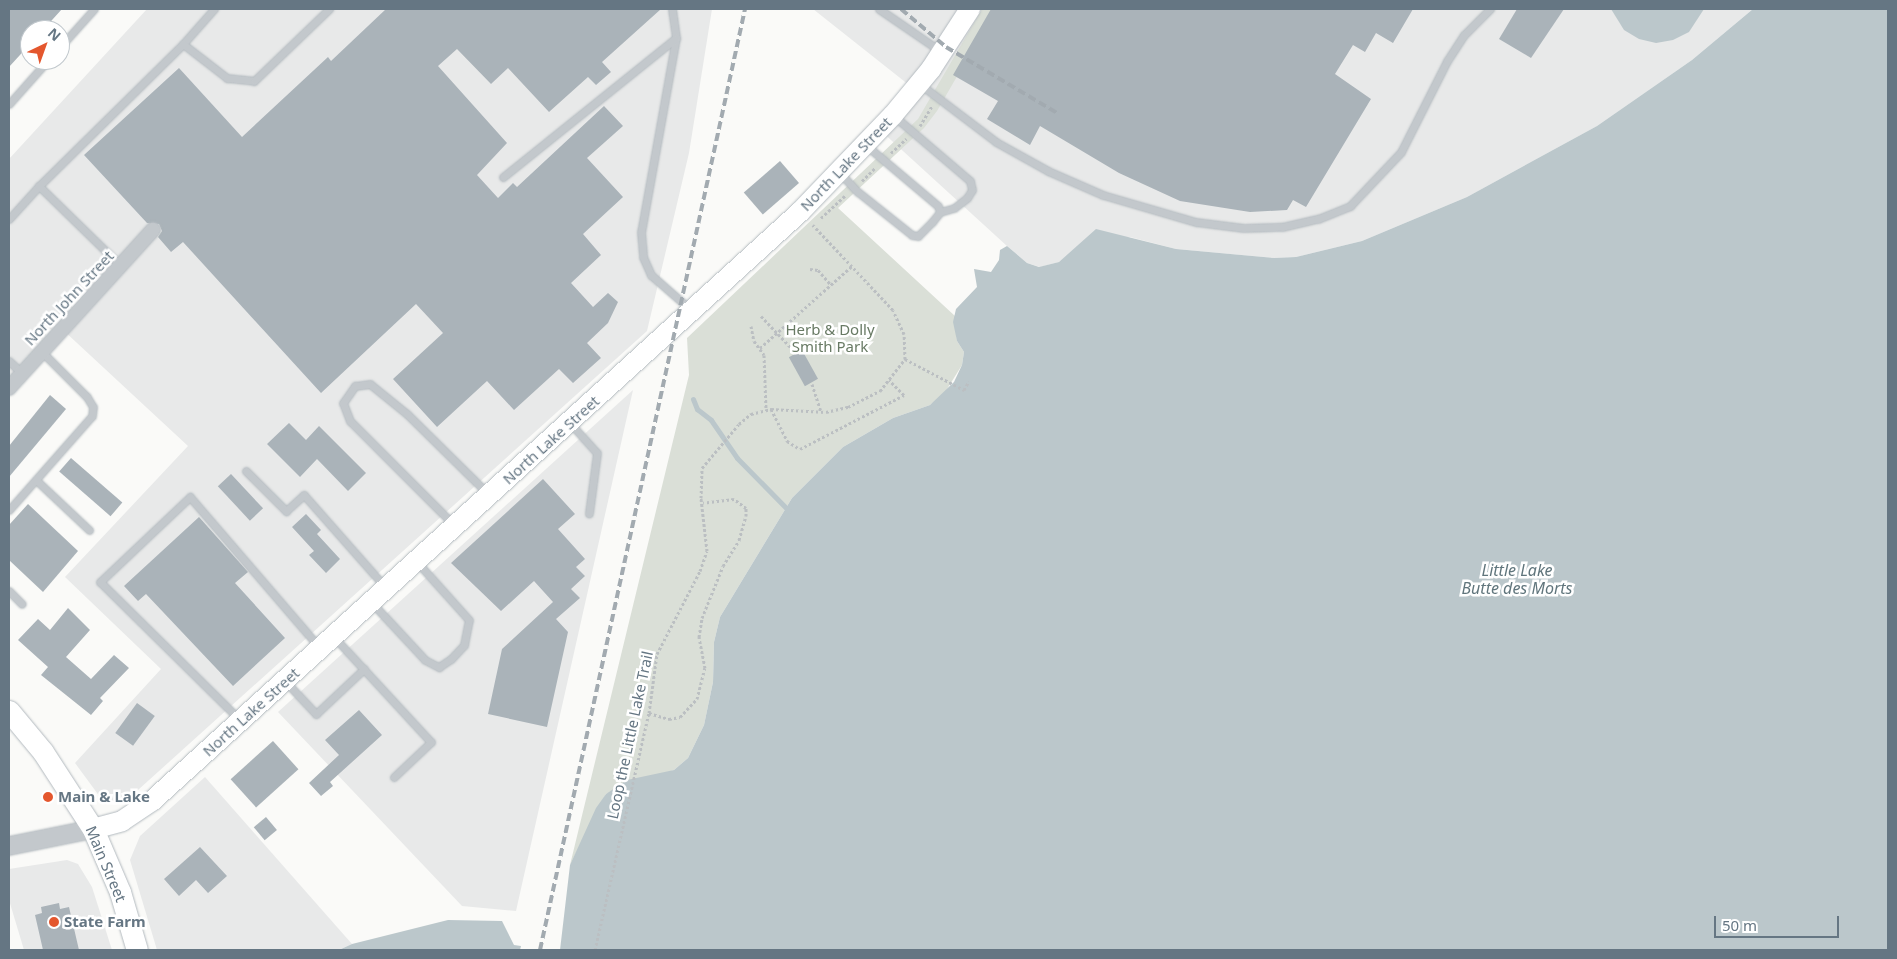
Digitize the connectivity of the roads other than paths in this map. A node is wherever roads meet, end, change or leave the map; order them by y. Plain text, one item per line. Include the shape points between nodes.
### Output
1 (94, 9) edge
2 (214, 9) edge
3 (329, 9) edge
4 (672, 9) edge
5 (879, 9) edge
6 (970, 9) edge
7 (1490, 9) edge
8 (70, 36) edge
9 (676, 38) junction
10 (183, 44) junction
11 (942, 52) junction
12 (39, 70) edge
13 (919, 83) junction
14 (9, 104) edge
15 (893, 115) junction
16 (867, 145) junction
17 (840, 173) junction
18 (503, 177) dead end
19 (39, 186) junction
20 (940, 212) junction
21 (9, 219) edge
22 (153, 230) dead end
23 (121, 266) junction
24 (692, 311) junction
25 (42, 352) junction
26 (9, 360) edge
27 (22, 373) junction
28 (9, 388) edge
29 (570, 423) junction
30 (246, 471) dead end
31 (36, 480) junction
32 (490, 496) junction
33 (9, 510) edge
34 (589, 513) dead end
35 (456, 527) junction
36 (89, 530) dead end
37 (417, 562) junction
38 (9, 591) edge
39 (379, 596) junction
40 (22, 604) dead end
41 (327, 643) junction
42 (364, 669) junction
43 (285, 682) junction
44 (9, 711) edge
45 (242, 721) junction
46 (394, 777) dead end
47 (93, 829) junction
48 (9, 846) edge
49 (137, 950) edge

1 - 8 lane
2 - 10 lane
3 - 10 lane via 254,81 227,78
4 - 9 lane
5 - 11 lane
6 - 11 main road, North Lake Street
7 - 13 lane via 1464,35 1447,61 1401,152 1350,206 1318,219 1282,226 1244,228 1196,222 1103,195 1048,171 996,142
9 - 18 lane
9 - 24 lane via 641,232 642,257 651,275
10 - 19 lane
11 - 13 main road, North Lake Street
12 - 14 lane
13 - 15 main road, North Lake Street
15 - 16 main road, North Lake Street
15 - 20 lane via 970,181 972,190 967,198 954,208
16 - 17 main road, North Lake Street
16 - 20 lane via 938,206
17 - 20 lane via 858,192 912,235 918,236
17 - 24 main road, North Lake Street
19 - 21 lane
19 - 23 lane
22 - 23 street, North John Street
23 - 25 street, North John Street
24 - 29 main road, North Lake Street
25 - 27 street, North John Street
25 - 31 lane via 94,407 88,423
26 - 27 lane
27 - 28 street, North John Street
29 - 32 main road, North Lake Street
29 - 34 lane via 597,453
30 - 39 lane via 286,511 304,495
31 - 33 lane
31 - 36 lane
32 - 35 main road, North Lake Street
32 - 35 lane via 370,384 355,386 343,403 350,420
35 - 37 main road, North Lake Street
37 - 39 main road, North Lake Street
37 - 39 lane via 470,620 464,645 451,659 439,667 425,660
38 - 40 lane
39 - 41 main road, North Lake Street
41 - 42 lane
41 - 43 main road, North Lake Street
41 - 45 lane via 190,497 100,582
42 - 43 lane via 316,714
42 - 46 lane via 432,742
43 - 45 main road, North Lake Street
44 - 47 main road, Main Street via 48,758
45 - 47 main road, North Lake Street via 138,812 122,821
47 - 48 street
47 - 49 main road, Main Street via 120,892

